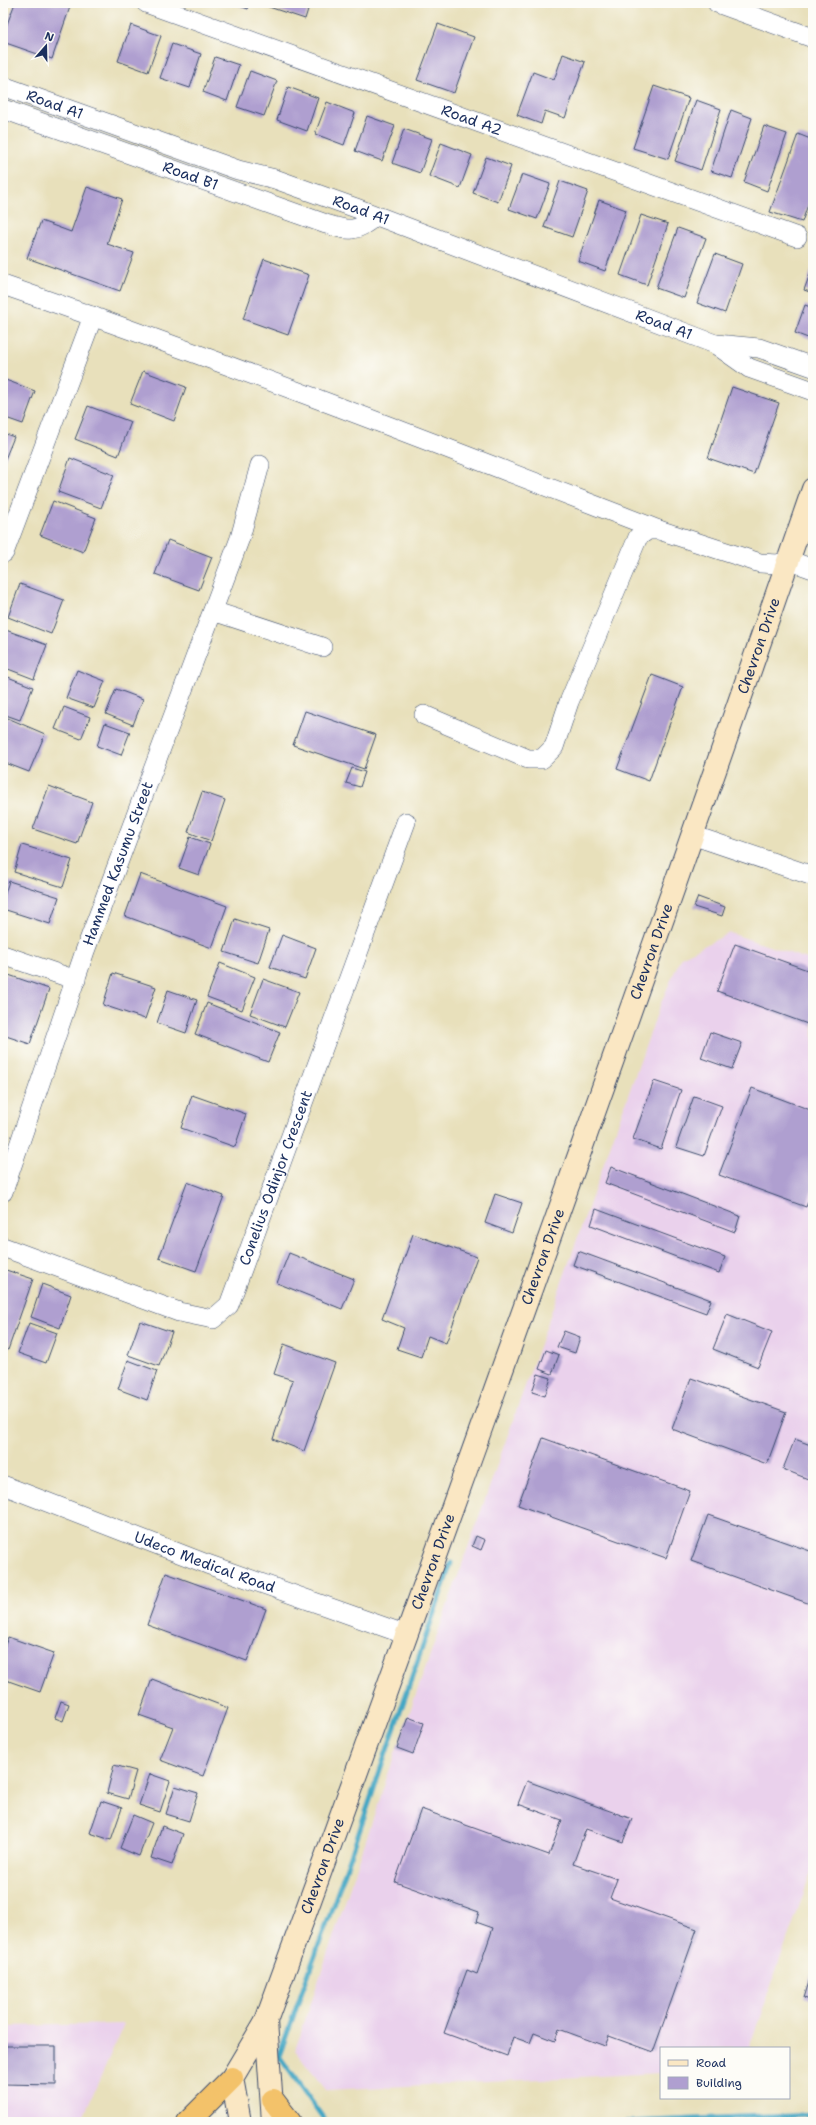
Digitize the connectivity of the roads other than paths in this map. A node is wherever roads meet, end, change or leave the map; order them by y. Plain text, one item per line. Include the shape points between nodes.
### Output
1 (146, 3) edge
2 (717, 3) edge
3 (813, 38) edge
4 (3, 86) edge
5 (3, 109) edge
6 (375, 216) junction
7 (797, 237) dead end
8 (3, 285) edge
9 (93, 316) junction
10 (715, 344) junction
11 (813, 367) edge
12 (813, 391) edge
13 (260, 465) dead end
14 (813, 489) edge
15 (659, 530) junction
16 (4, 554) edge
17 (788, 560) junction
18 (813, 569) edge
19 (213, 611) junction
20 (322, 647) dead end
21 (424, 715) dead end
22 (406, 822) dead end
23 (692, 834) junction
24 (813, 876) edge
25 (3, 955) edge
26 (76, 980) junction
27 (3, 1192) edge
28 (3, 1247) edge
29 (3, 1485) edge
30 (407, 1635) junction
31 (266, 2021) junction
32 (232, 2078) junction
33 (273, 2100) junction
34 (188, 2122) edge
35 (240, 2122) edge
36 (273, 2122) edge
37 (290, 2122) edge

1 - 7 street, Road A2
2 - 3 street
4 - 6 street, Road A1
5 - 6 street, Road B1 via 345,230 359,229
6 - 10 street, Road A1
8 - 9 street
9 - 15 street
9 - 16 street
10 - 11 street via 759,348
10 - 12 street via 749,368
13 - 19 street, Hammed Kasumu Street via 240,538
14 - 17 main road, Chevron Drive
15 - 17 street via 760,563 778,564
15 - 21 street via 648,530 638,537 554,747 542,759 528,759
17 - 18 street
17 - 23 main road, Chevron Drive
19 - 20 street
19 - 26 street, Hammed Kasumu Street
22 - 28 street, Conelius Odinjor Crescent via 229,1305 213,1319 179,1312
23 - 24 street
23 - 30 main road, Chevron Drive
25 - 26 street
26 - 27 street, Hammed Kasumu Street
29 - 30 street, Udeco Medical Road via 208,1564
30 - 31 main road, Chevron Drive
31 - 32 main road, Chevron Drive
31 - 33 main road, Chevron Drive
32 - 34 highway
32 - 35 main road
33 - 36 main road, Chevron Drive
33 - 37 highway

